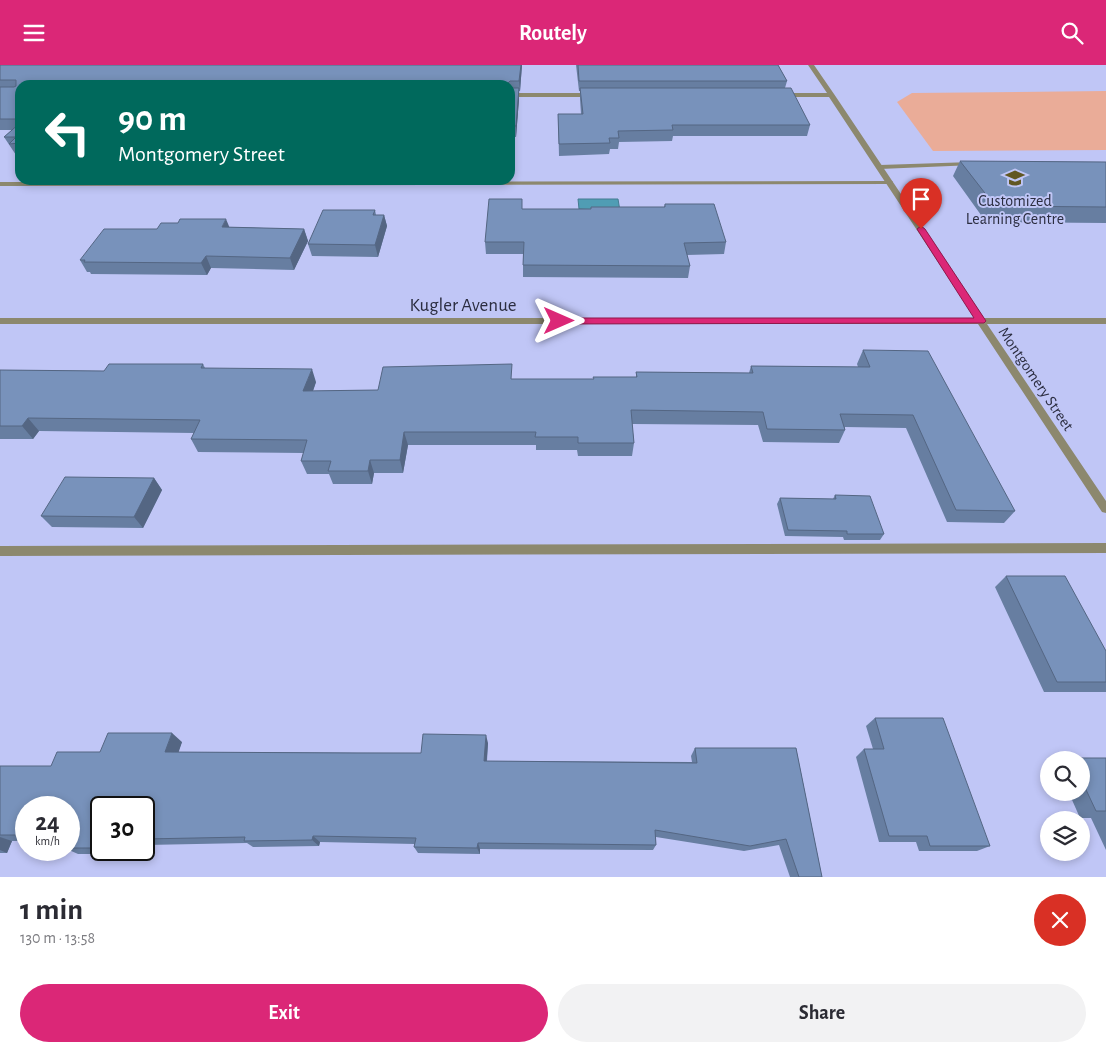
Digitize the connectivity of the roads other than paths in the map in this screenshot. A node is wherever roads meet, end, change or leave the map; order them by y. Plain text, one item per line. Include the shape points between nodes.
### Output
1 (811, 65) edge
2 (515, 95) edge
3 (598, 95) edge
4 (774, 95) edge
5 (832, 95) junction
6 (980, 164) edge
7 (880, 167) junction
8 (890, 182) junction
9 (515, 183) edge
10 (0, 184) edge
11 (15, 184) edge
12 (0, 321) edge
13 (981, 321) junction
14 (1106, 321) edge
15 (1106, 509) edge
16 (1106, 548) edge
17 (0, 551) edge

1 - 5 street, Montgomery Street
2 - 3 street
4 - 5 street
5 - 7 street, Montgomery Street
6 - 7 street
7 - 8 street, Montgomery Street
8 - 9 street
8 - 13 street, Montgomery Street
10 - 11 street
12 - 13 street, Kugler Avenue
13 - 14 street, Kugler Avenue
13 - 15 street, Montgomery Street
16 - 17 street

